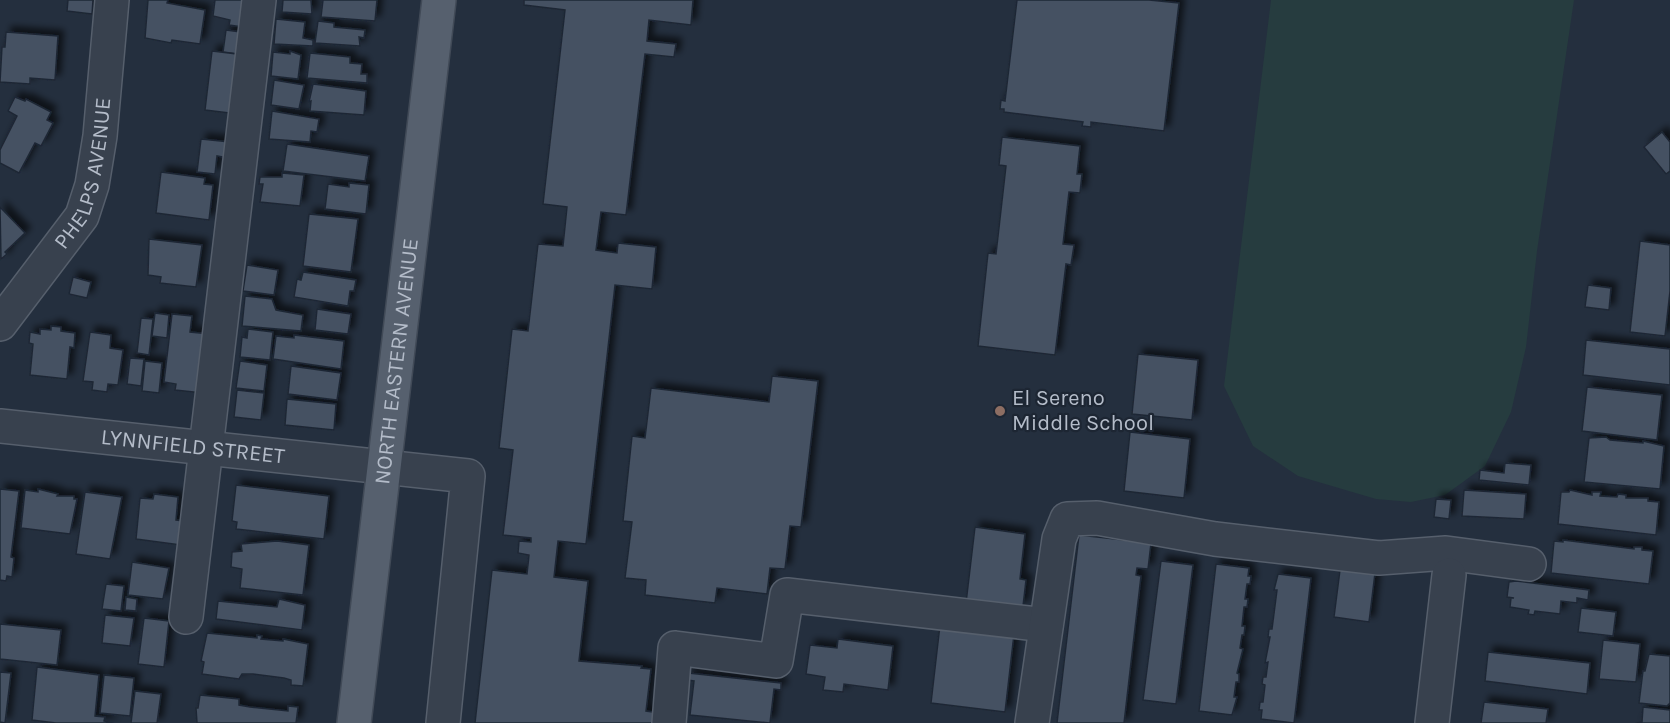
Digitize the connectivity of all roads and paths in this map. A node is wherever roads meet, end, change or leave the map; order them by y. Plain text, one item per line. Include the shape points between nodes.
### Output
1 (112, 0) edge
2 (260, 0) edge
3 (439, 0) edge
4 (0, 324) edge
5 (0, 426) edge
6 (206, 449) junction
7 (385, 468) junction
8 (1528, 564) dead end
9 (1449, 575) dead end
10 (186, 617) dead end
11 (1046, 625) junction
12 (354, 723) edge
13 (443, 723) edge
14 (669, 723) edge
15 (1032, 723) edge
16 (1432, 723) edge

1 - 4 street, PHELPS AVENUE via 100,136 82,216
2 - 6 street
3 - 7 main road, NORTH EASTERN AVENUE
5 - 6 street, LYNNFIELD STREET
6 - 7 street, LYNNFIELD STREET
6 - 10 street
7 - 12 main road, NORTH EASTERN AVENUE
7 - 13 street, LYNNFIELD STREET via 468,476
8 - 11 street via 1446,553 1379,558 1215,539 1097,518 1067,519 1059,539
9 - 16 street
11 - 14 street via 787,595 776,661 675,648
11 - 15 street

